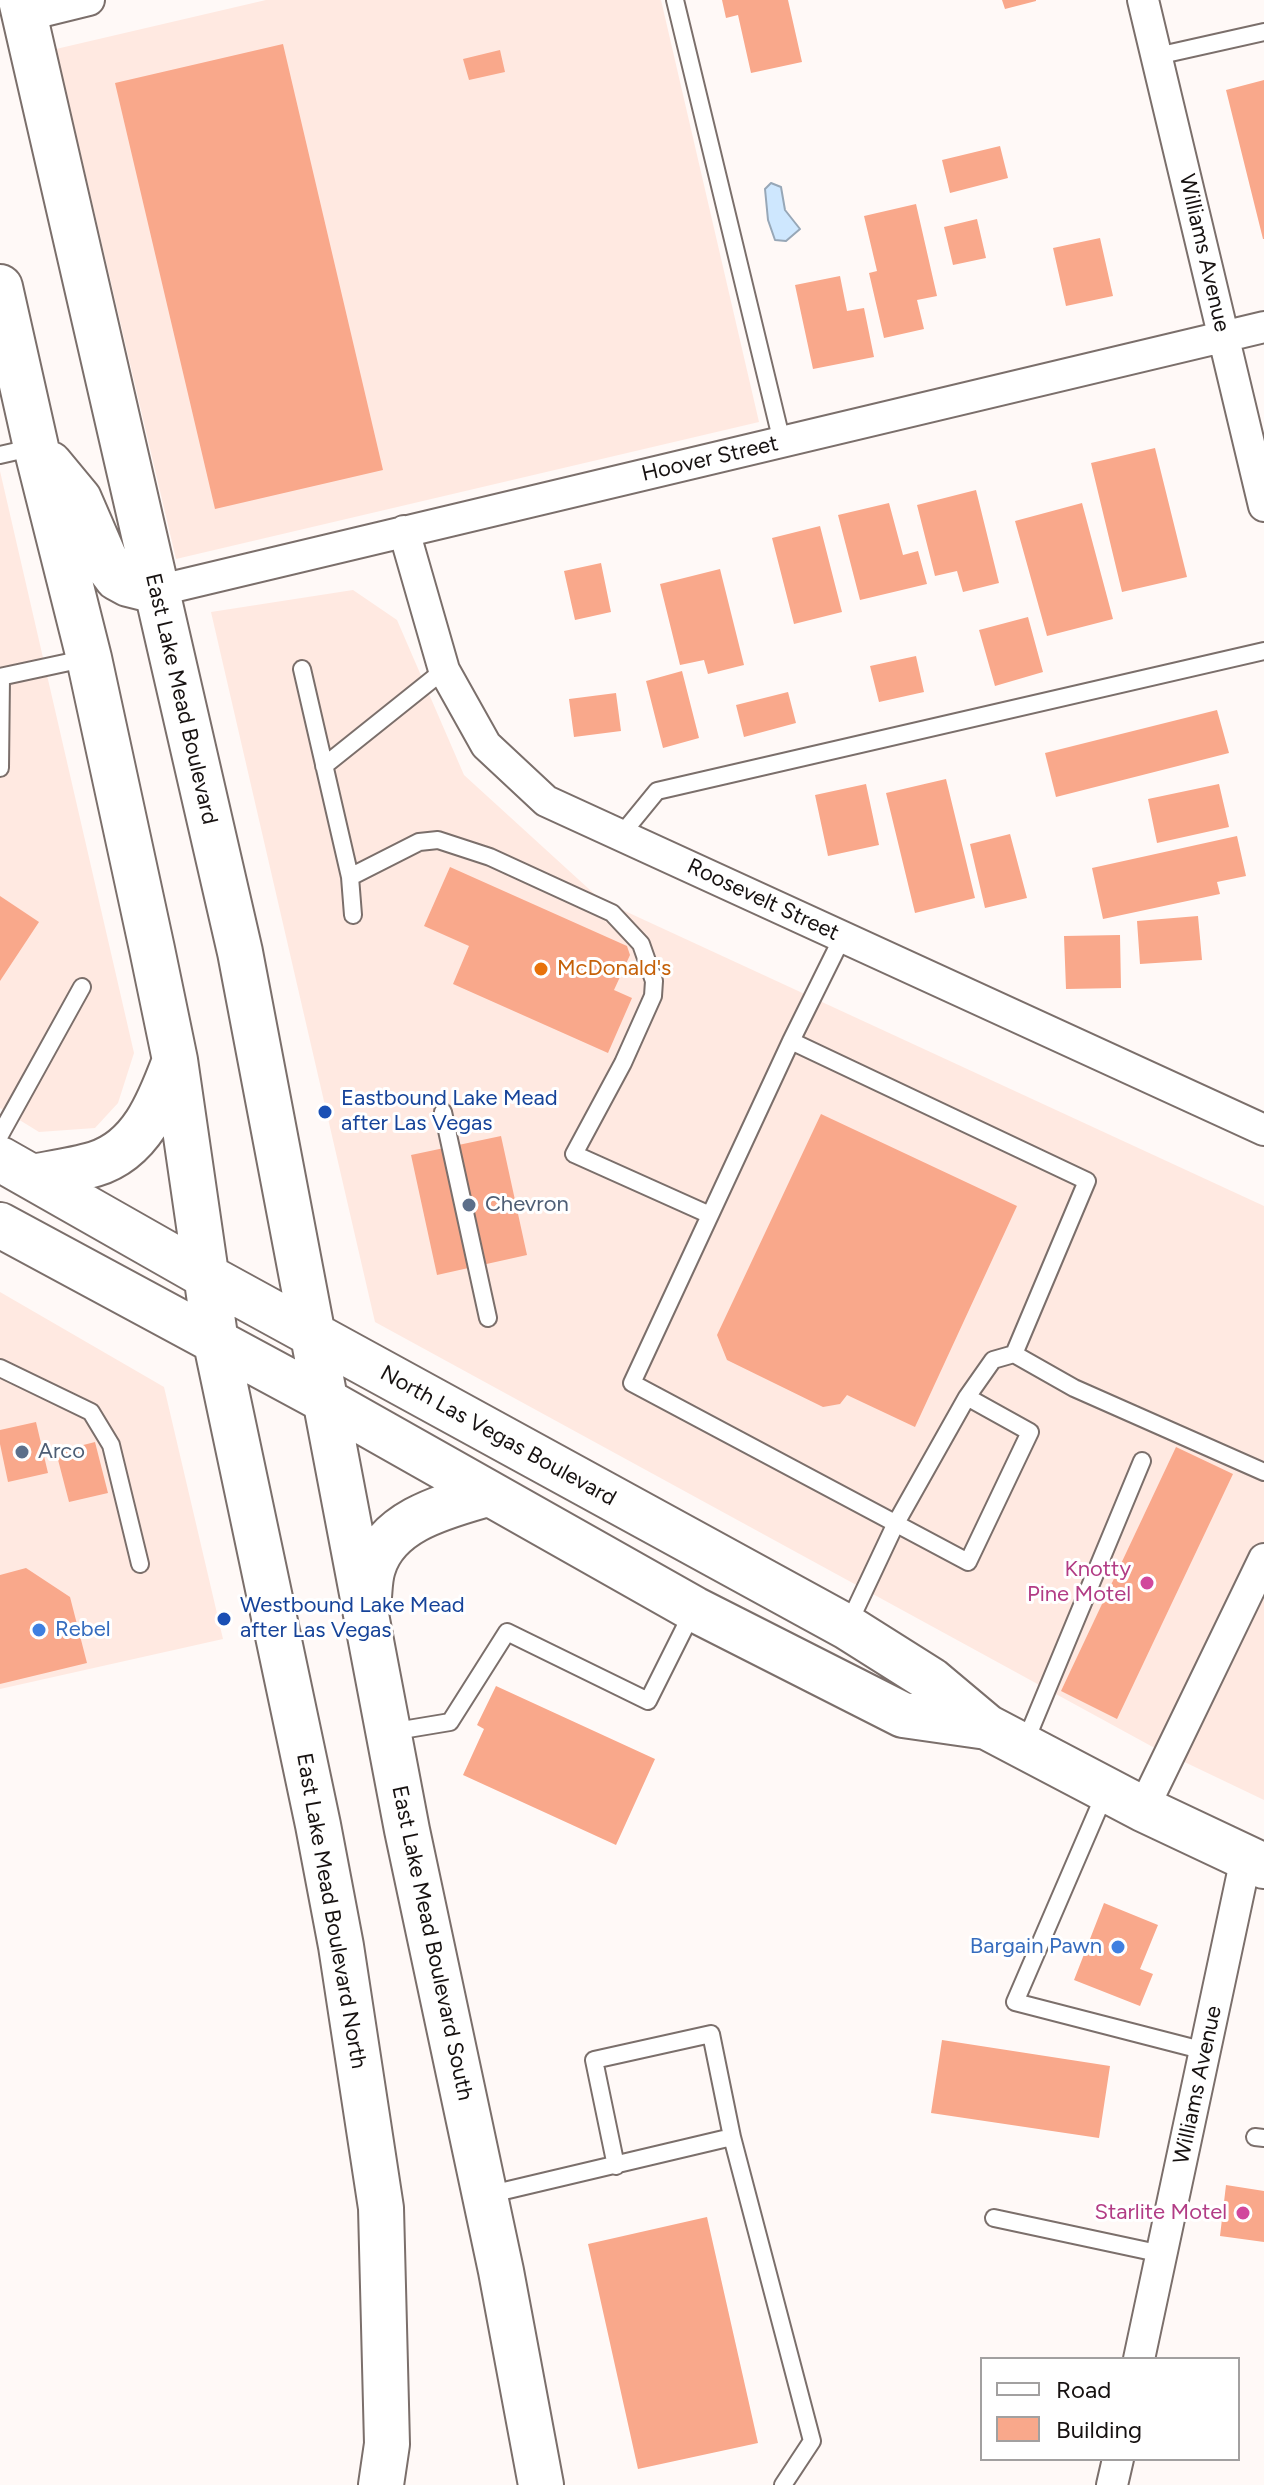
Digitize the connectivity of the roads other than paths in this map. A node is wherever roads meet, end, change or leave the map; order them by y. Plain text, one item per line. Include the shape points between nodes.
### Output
1 (89, 0) edge
2 (675, 0) edge
3 (1143, 0) edge
4 (22, 8) edge
5 (1264, 32) edge
6 (1157, 56) junction
7 (0, 287) edge
8 (1264, 327) edge
9 (1223, 337) junction
10 (782, 442) junction
11 (18, 451) edge
12 (1264, 506) edge
13 (404, 531) junction
14 (156, 591) junction
15 (1264, 651) edge
16 (89, 658) junction
17 (302, 669) dead end
18 (444, 670) junction
19 (0, 677) edge
20 (324, 766) junction
21 (0, 768) edge
22 (621, 835) junction
23 (350, 877) junction
24 (353, 915) dead end
25 (843, 936) junction
26 (82, 987) dead end
27 (791, 1041) junction
28 (175, 1060) junction
29 (443, 1112) dead end
30 (1264, 1130) edge
31 (0, 1135) edge
32 (16, 1168) edge
33 (710, 1215) junction
34 (0, 1225) edge
35 (206, 1276) junction
36 (488, 1318) dead end
37 (313, 1334) junction
38 (216, 1343) junction
39 (1014, 1354) junction
40 (0, 1368) edge
41 (967, 1397) junction
42 (326, 1401) junction
43 (1142, 1461) dead end
44 (1264, 1472) edge
45 (487, 1494) junction
46 (896, 1523) junction
47 (1264, 1559) edge
48 (140, 1564) dead end
49 (694, 1609) junction
50 (367, 1616) junction
51 (847, 1627) junction
52 (389, 1733) junction
53 (1005, 1737) junction
54 (1125, 1799) junction
55 (1255, 1862) edge
56 (1205, 2051) junction
57 (732, 2137) junction
58 (616, 2166) junction
59 (485, 2195) junction
60 (994, 2218) dead end
61 (1162, 2254) junction
62 (1139, 2357) edge
63 (1118, 2461) edge
64 (381, 2485) edge
65 (541, 2485) edge
66 (783, 2485) edge
67 (1112, 2485) edge

1 - 4 street
2 - 10 lane
3 - 6 street, Williams Avenue
4 - 14 main road, East Lake Mead Boulevard
5 - 6 lane
6 - 9 street, Williams Avenue
7 - 11 main road
8 - 9 street, Hoover Street
9 - 10 street, Hoover Street
9 - 12 street, Williams Avenue
10 - 13 street, Hoover Street
11 - 14 main road via 79,499 117,578
11 - 16 main road
13 - 14 street, Hoover Street
13 - 18 street, Roosevelt Street
14 - 37 main road, East Lake Mead Boulevard via 240,952
15 - 22 lane via 657,791
16 - 19 lane
16 - 28 main road
17 - 20 lane
18 - 20 lane
18 - 22 street, Roosevelt Street via 486,745 546,801
19 - 21 lane
20 - 23 lane
22 - 25 street, Roosevelt Street
23 - 24 lane
23 - 33 lane via 419,842 438,840 490,857 612,913 641,944 654,981 653,996 574,1154
25 - 27 lane
25 - 30 street, Roosevelt Street
26 - 31 lane
27 - 33 lane
27 - 39 lane via 1087,1181
28 - 32 main road via 156,1110 124,1148 98,1164
28 - 35 main road
29 - 36 lane
32 - 35 main road, North Las Vegas Boulevard
33 - 46 lane via 632,1383
34 - 38 main road, North Las Vegas Boulevard
35 - 37 main road, North Las Vegas Boulevard
35 - 38 main road
37 - 42 main road, East Lake Mead Boulevard
37 - 51 main road, North Las Vegas Boulevard
38 - 42 main road, North Las Vegas Boulevard
38 - 64 main road, East Lake Mead Boulevard North via 321,1840 381,2208 387,2444
39 - 41 lane via 993,1360
39 - 44 lane via 1074,1388
40 - 48 lane via 91,1412 111,1445
41 - 46 lane
41 - 46 lane via 1030,1432 968,1562
42 - 45 main road, North Las Vegas Boulevard
42 - 50 main road, East Lake Mead Boulevard South
43 - 53 lane
45 - 49 main road, North Las Vegas Boulevard
45 - 50 main road via 433,1510 388,1543 373,1567
46 - 51 lane
47 - 54 street
49 - 52 lane via 648,1701 507,1632 450,1722
49 - 53 main road, North Las Vegas Boulevard via 903,1715
50 - 52 main road, East Lake Mead Boulevard South
51 - 53 main road, North Las Vegas Boulevard via 931,1680
52 - 59 main road, East Lake Mead Boulevard South
53 - 54 main road, North Las Vegas Boulevard
54 - 55 main road, North Las Vegas Boulevard
54 - 56 lane via 1015,2002
55 - 56 street, Williams Avenue
56 - 61 street, Williams Avenue
57 - 58 lane
57 - 58 lane via 711,2034 594,2060
57 - 66 lane via 812,2441
58 - 59 lane
59 - 65 main road, East Lake Mead Boulevard South
60 - 61 lane
61 - 62 street, Williams Avenue
63 - 67 street

